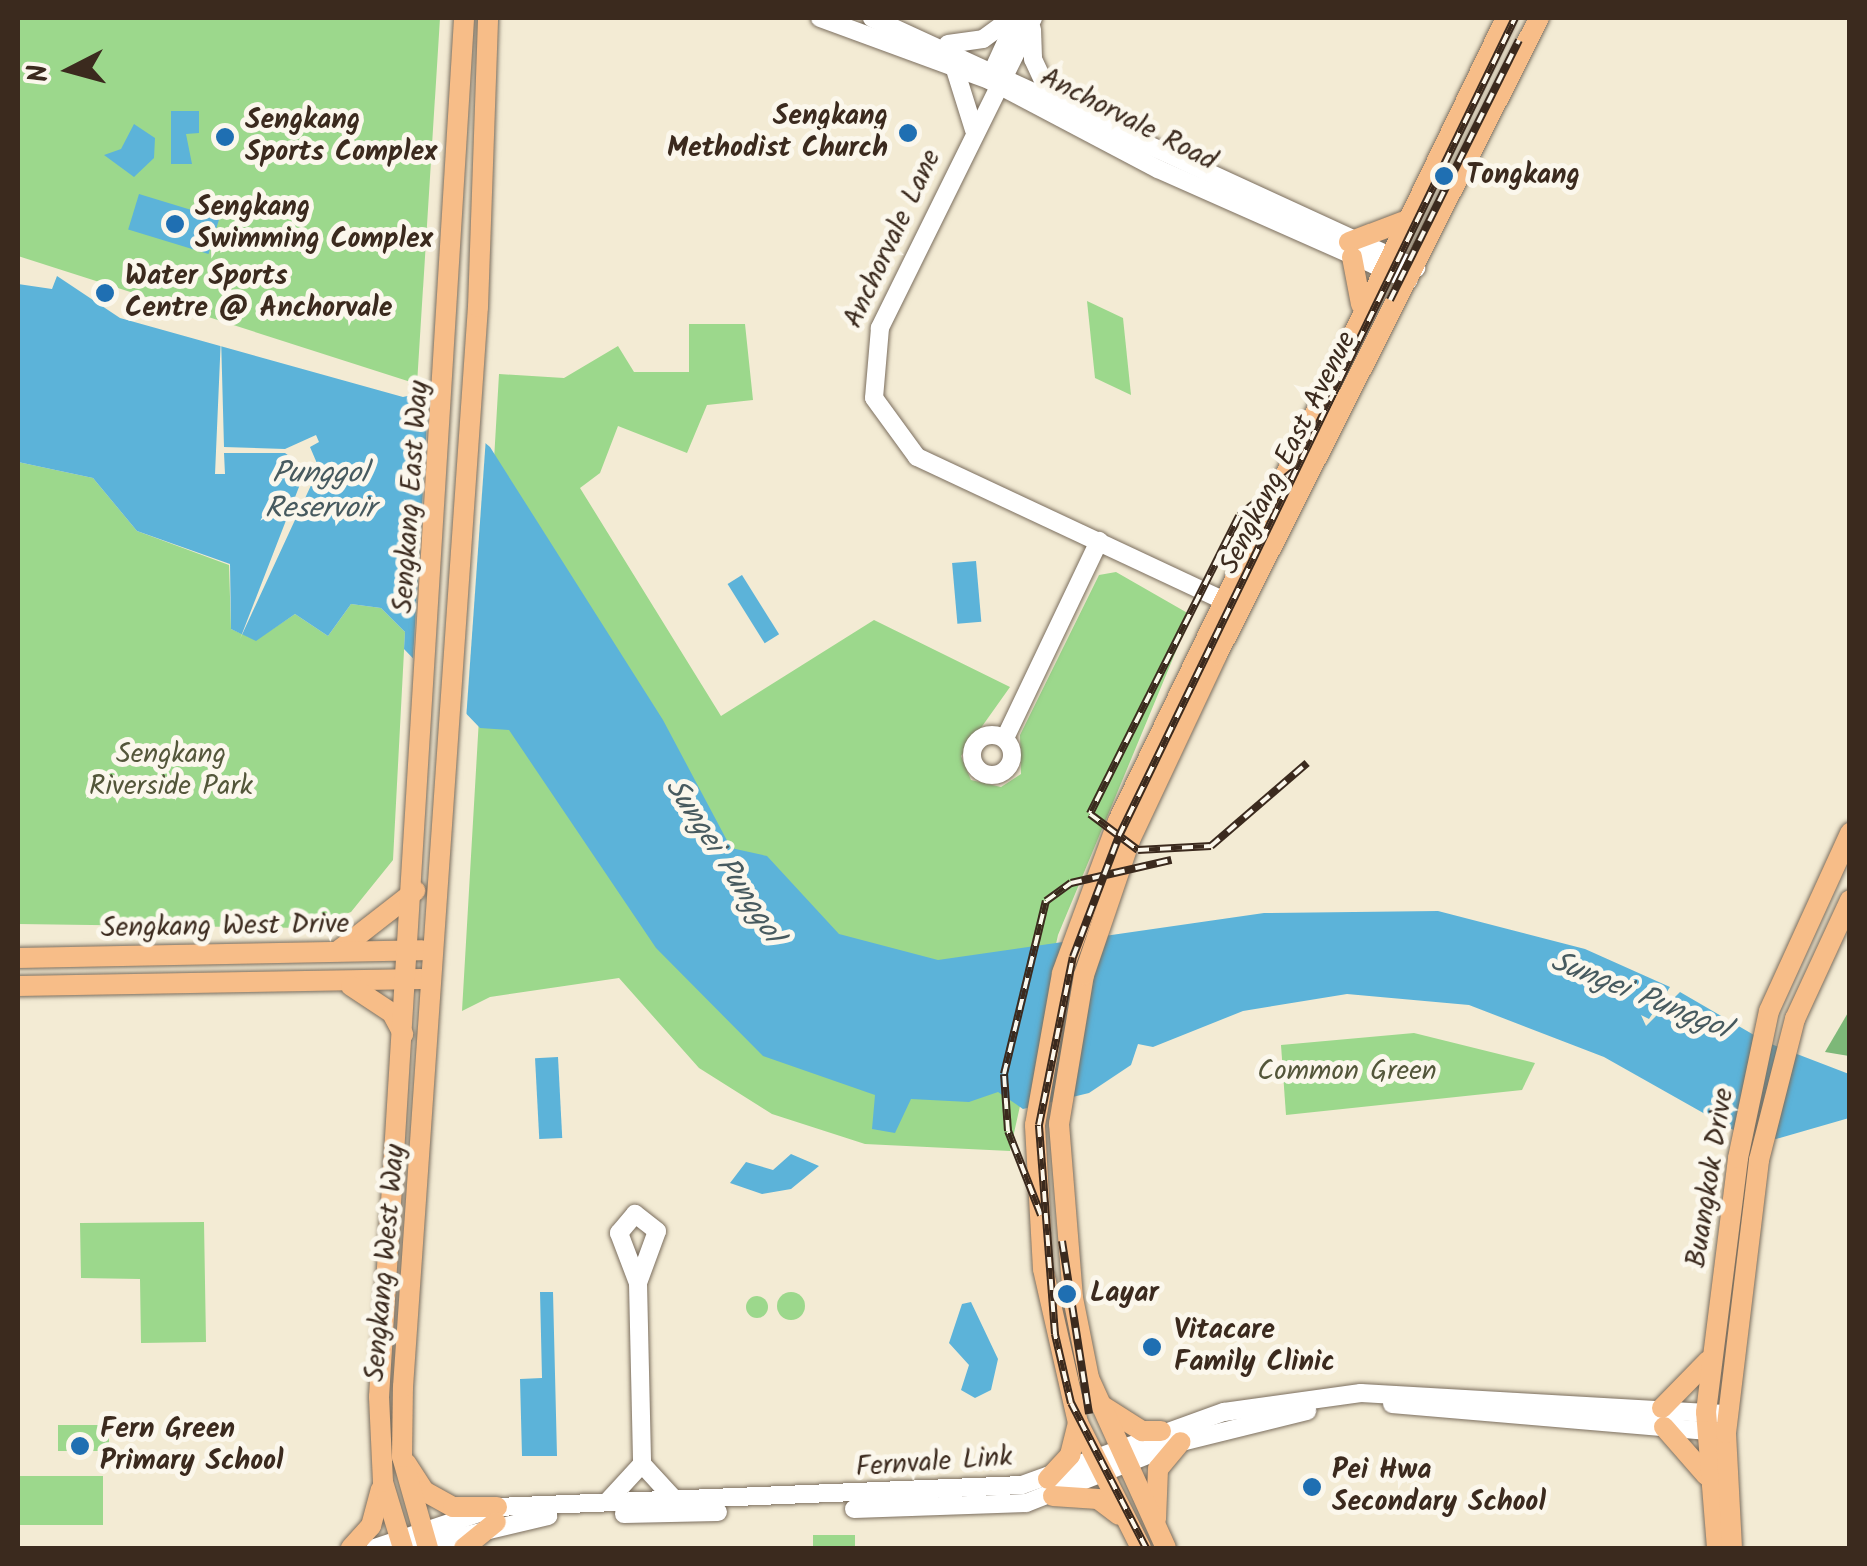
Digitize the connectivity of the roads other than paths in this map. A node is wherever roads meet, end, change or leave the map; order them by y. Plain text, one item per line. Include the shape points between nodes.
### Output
1 (451, 18) edge
2 (464, 18) edge
3 (499, 18) edge
4 (820, 18) edge
5 (872, 18) edge
6 (1014, 18) edge
7 (1034, 18) edge
8 (1506, 18) edge
9 (1539, 18) edge
10 (488, 27) edge
11 (942, 44) junction
12 (462, 55) junction
13 (954, 66) junction
14 (997, 76) junction
15 (1043, 101) junction
16 (974, 130) junction
17 (1408, 214) junction
18 (1350, 249) junction
19 (1385, 263) junction
20 (1412, 274) junction
21 (1361, 311) junction
22 (1099, 541) junction
23 (1231, 604) junction
24 (1008, 734) dead end
25 (1850, 833) edge
26 (415, 886) junction
27 (1850, 900) edge
28 (1089, 918) junction
29 (410, 950) junction
30 (434, 950) junction
31 (335, 953) junction
32 (18, 958) edge
33 (433, 978) junction
34 (408, 980) junction
35 (18, 986) edge
36 (351, 986) junction
37 (404, 1036) junction
38 (1749, 1159) junction
39 (638, 1283) dead end
40 (1714, 1350) junction
41 (1099, 1404) junction
42 (1663, 1418) junction
43 (1716, 1423) junction
44 (1078, 1424) junction
45 (1171, 1437) junction
46 (402, 1457) junction
47 (1121, 1461) junction
48 (642, 1464) junction
49 (1100, 1470) junction
50 (1709, 1481) junction
51 (382, 1482) junction
52 (1051, 1488) junction
53 (676, 1500) junction
54 (606, 1503) junction
55 (496, 1514) junction
56 (1125, 1519) junction
57 (1162, 1540) edge
58 (415, 1543) edge
59 (351, 1548) edge
60 (375, 1548) edge
61 (464, 1548) edge
62 (1141, 1548) edge
63 (1716, 1548) edge
64 (1732, 1548) edge

1 - 12 main road
2 - 12 main road, Sengkang East Way
3 - 10 main road
4 - 13 street, Anchorvale Road
5 - 11 street, Anchorvale Road
6 - 11 street via 983,39
6 - 14 street
7 - 14 street
7 - 15 street via 1033,59
8 - 17 main road, Sengkang East Avenue
9 - 20 main road, Sengkang East Avenue
10 - 30 main road, Sengkang East Way via 478,308
11 - 14 street, Anchorvale Road
12 - 26 main road, Sengkang East Way
13 - 14 street, Anchorvale Road
13 - 16 street
14 - 15 street, Anchorvale Road
14 - 16 street, Anchorvale Lane
15 - 16 street via 1003,108
15 - 18 street, Anchorvale Road
16 - 22 street, Anchorvale Lane via 872,348 874,398 917,457
17 - 18 main road via 1386,234
17 - 19 main road, Sengkang East Avenue
18 - 19 street, Anchorvale Road
18 - 21 main road
19 - 20 street, Anchorvale Road
19 - 21 main road, Sengkang East Avenue
20 - 23 main road, Sengkang East Avenue
21 - 23 main road, Sengkang East Avenue
22 - 23 street, Anchorvale Lane
22 - 24 street
23 - 28 main road, Sengkang East Avenue
23 - 28 main road, Sengkang East Avenue via 1159,733
25 - 38 main road, Buangkok Drive via 1769,1012
26 - 29 main road, Sengkang East Way
26 - 31 main road
27 - 38 main road, Buangkok Drive via 1795,1019
28 - 41 main road via 1059,1124 1073,1298
28 - 44 main road via 1036,1125 1044,1269
29 - 30 main road, Sengkang West Drive
29 - 31 main road, Sengkang West Drive
29 - 34 main road, Sengkang East Way
30 - 33 main road, Sengkang East Way
31 - 32 main road, Sengkang West Drive
33 - 34 main road
33 - 46 main road, Sengkang West Way
34 - 36 main road
34 - 37 main road, Sengkang West Way
35 - 36 main road
36 - 37 main road via 392,1013
37 - 51 main road, Sengkang West Way via 379,1397
38 - 40 main road, Buangkok Drive
38 - 43 main road, Buangkok Drive
39 - 48 street
40 - 42 main road
40 - 43 main road, Buangkok Drive
41 - 45 main road via 1142,1431
41 - 47 main road
42 - 43 street, Fernvale Link
42 - 45 street, Fernvale Link via 1361,1393 1256,1406
42 - 50 main road
43 - 50 main road, Buangkok Drive
43 - 64 main road, Buangkok Drive
44 - 49 main road
44 - 52 main road
45 - 47 street, Fernvale Link
45 - 57 main road via 1158,1469
46 - 55 main road via 438,1500
46 - 58 main road, Sengkang West Way
47 - 49 street, Fernvale Link
47 - 57 main road
48 - 53 street
48 - 54 street
49 - 52 street, Fernvale Link
49 - 56 main road
50 - 63 main road, Buangkok Drive
51 - 58 main road, Sengkang West Way
51 - 59 main road via 371,1526
52 - 53 street, Fernvale Link
52 - 55 street, Fernvale Link via 1008,1505
52 - 56 main road via 1098,1499
53 - 54 street, Fernvale Link
54 - 55 street, Fernvale Link
55 - 58 street, Fernvale Link
55 - 61 main road
56 - 62 main road
58 - 60 street, Fernvale Link

